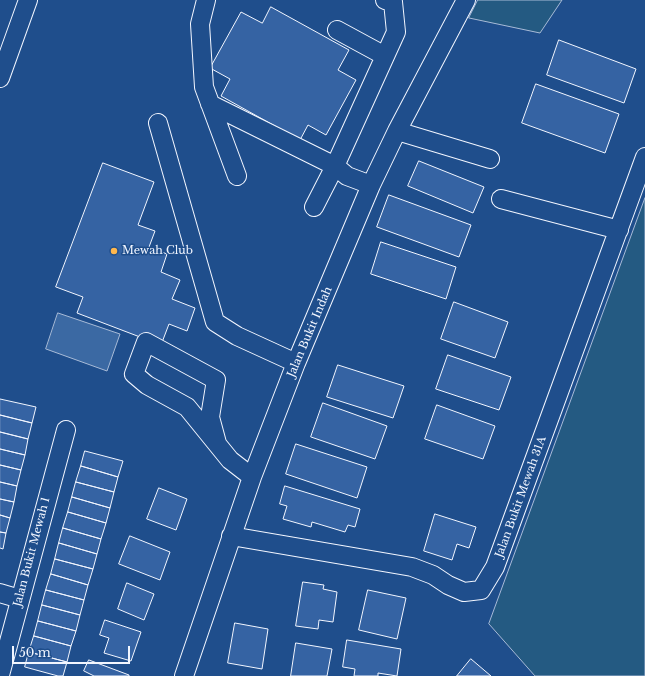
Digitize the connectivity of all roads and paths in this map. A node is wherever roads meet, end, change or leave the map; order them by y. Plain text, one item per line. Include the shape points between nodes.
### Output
1 (28, 0) edge
2 (206, 0) edge
3 (385, 0) edge
4 (466, 0) edge
5 (337, 30) dead end
6 (385, 56) junction
7 (0, 78) edge
8 (210, 104) junction
9 (158, 123) dead end
10 (397, 131) junction
11 (645, 158) edge
12 (490, 159) dead end
13 (335, 166) junction
14 (237, 176) dead end
15 (371, 185) junction
16 (501, 199) dead end
17 (314, 207) dead end
18 (618, 230) junction
19 (296, 363) junction
20 (66, 430) dead end
21 (217, 443) junction
22 (252, 477) junction
23 (231, 536) junction
24 (0, 593) edge
25 (20, 599) junction
26 (0, 675) edge
27 (184, 676) edge

1 - 7 street
2 - 8 street via 200,24 204,87
3 - 6 street via 393,2 396,32
4 - 10 street, Jalan Bukit Indah
5 - 6 street
6 - 13 street
8 - 13 street
8 - 14 street
9 - 19 street via 215,322 237,336
10 - 12 street
10 - 15 street, Jalan Bukit Indah
11 - 18 street, Jalan Bukit Mewah 31A
13 - 15 street via 347,176
13 - 17 street
15 - 19 street, Jalan Bukit Indah
16 - 18 street
18 - 23 street, Jalan Bukit Mewah 31A via 496,567 481,590 464,592 412,567
19 - 22 street, Jalan Bukit Indah
20 - 25 street, Jalan Bukit Mewah 1
21 - 21 street via 210,417 216,380 146,342 134,374 147,385 187,408
21 - 22 street via 230,460
22 - 23 street, Jalan Bukit Indah
23 - 27 street, Jalan Bukit Indah
24 - 25 street
25 - 26 street, Jalan Bukit Mewah 1

